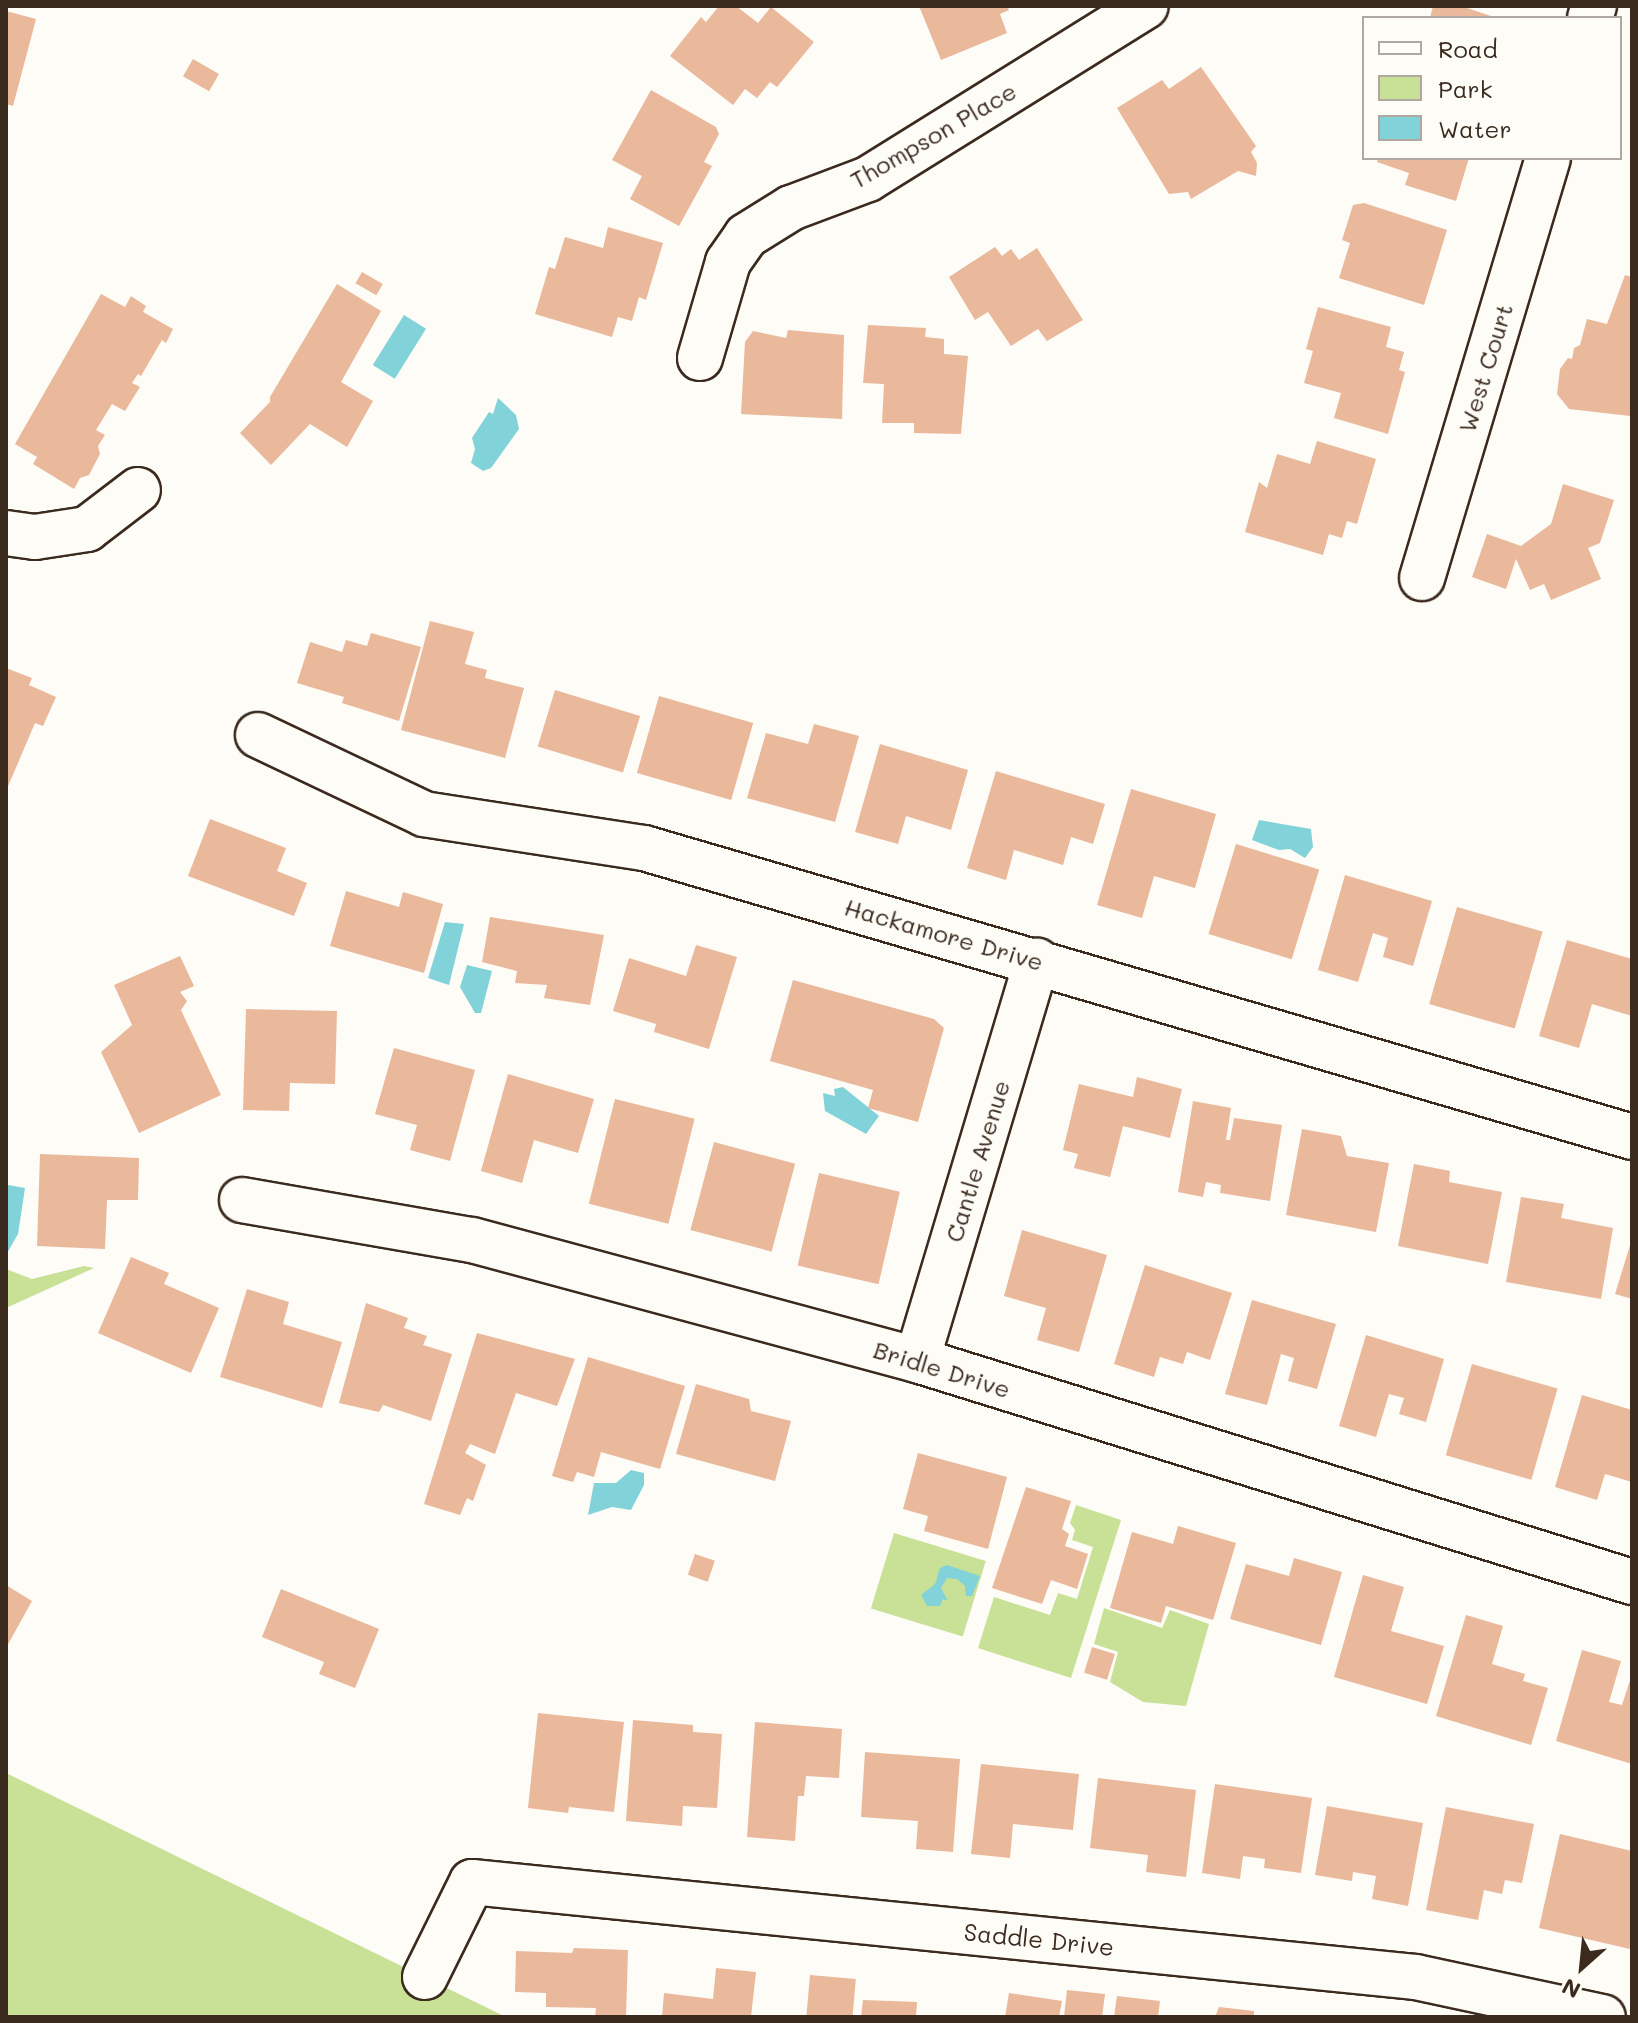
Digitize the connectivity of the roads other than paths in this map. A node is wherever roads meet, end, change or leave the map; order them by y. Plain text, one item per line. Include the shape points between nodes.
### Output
1 (1124, 12) edge
2 (1547, 160) edge
3 (700, 358) dead end
4 (138, 490) dead end
5 (6, 533) edge
6 (1422, 578) dead end
7 (258, 735) dead end
8 (1037, 961) junction
9 (1632, 1137) edge
10 (242, 1200) dead end
11 (917, 1360) junction
12 (1632, 1582) edge
13 (425, 1977) dead end
14 (1603, 2017) edge

1 - 3 street, Thompson Place via 868,179 791,208 746,236 728,262
2 - 6 street, West Court
4 - 5 street via 87,529 35,537
7 - 8 street, Hackamore Drive via 424,814 644,848
8 - 9 street, Hackamore Drive
8 - 11 street, Cantle Avenue
10 - 11 street, Bridle Drive via 472,1240
11 - 12 street, Bridle Drive
13 - 14 street, Saddle Drive via 472,1882 1416,1977

